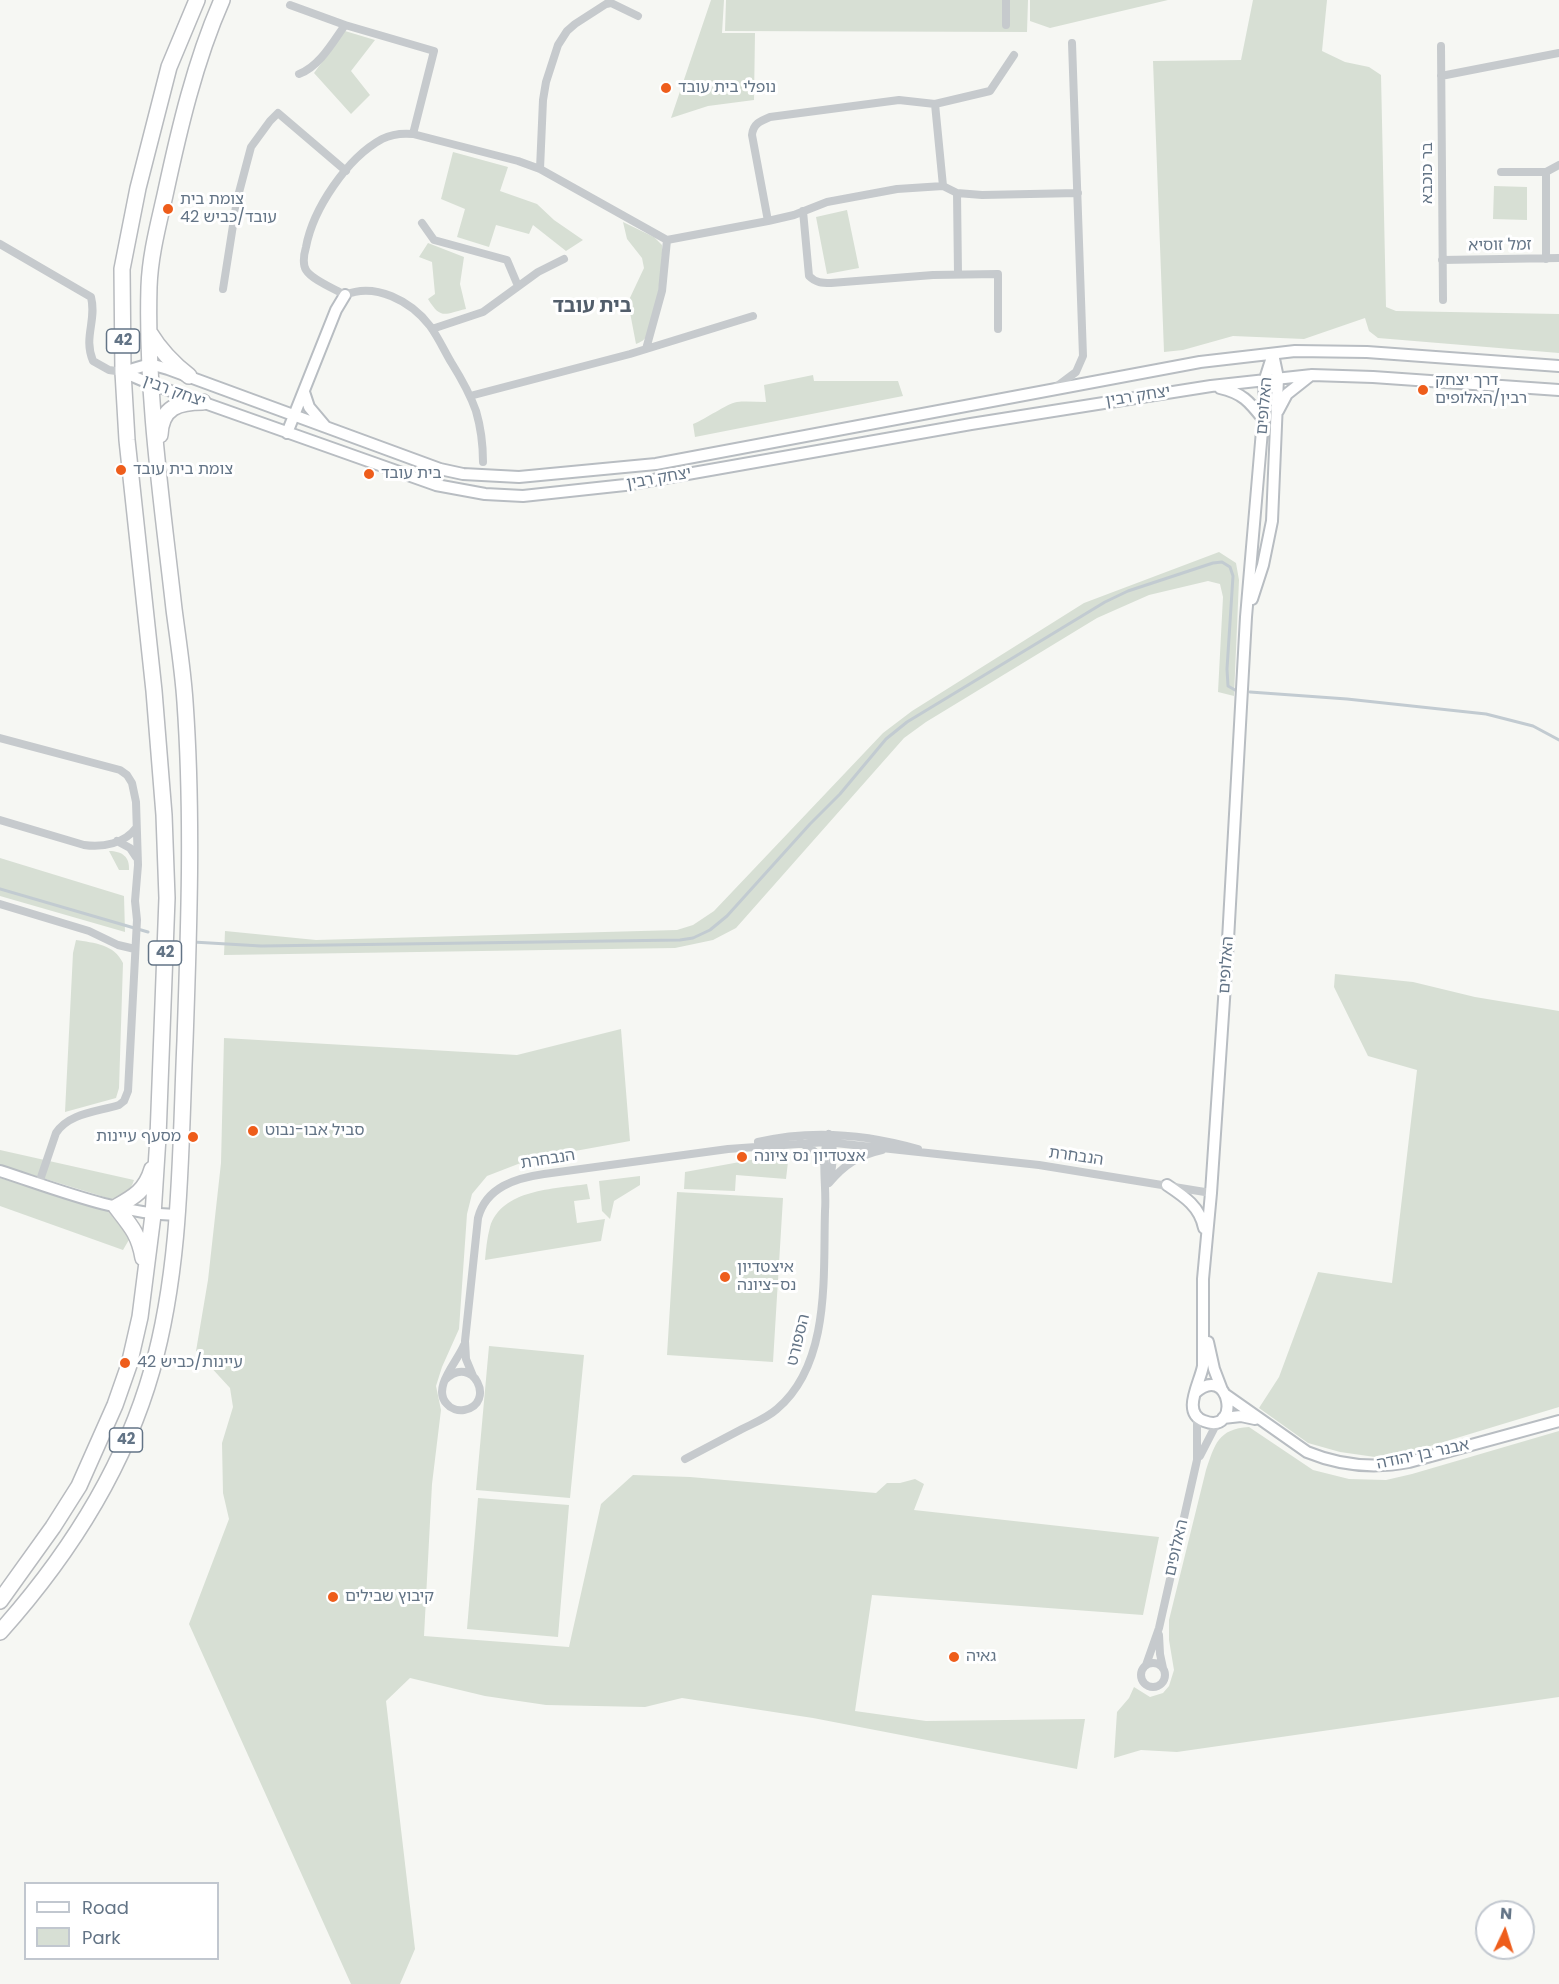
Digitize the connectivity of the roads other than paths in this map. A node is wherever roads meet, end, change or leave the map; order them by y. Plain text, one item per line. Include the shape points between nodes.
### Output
1 (197, 0) edge
2 (222, 0) edge
3 (1006, 0) edge
4 (290, 5) dead end
5 (638, 16) dead end
6 (345, 25) junction
7 (1006, 25) dead end
8 (1072, 43) dead end
9 (1442, 46) dead end
10 (1559, 53) edge
11 (1014, 55) dead end
12 (299, 74) dead end
13 (1441, 76) junction
14 (935, 104) junction
15 (413, 134) junction
16 (1559, 165) edge
17 (540, 169) junction
18 (346, 171) junction
19 (1501, 172) dead end
20 (1546, 172) junction
21 (943, 186) junction
22 (1078, 193) junction
23 (957, 194) junction
24 (803, 211) junction
25 (768, 221) junction
26 (422, 223) dead end
27 (667, 240) junction
28 (0, 244) edge
29 (1559, 258) edge
30 (564, 259) dead end
31 (1546, 259) junction
32 (1442, 260) junction
33 (958, 274) junction
34 (518, 286) junction
35 (223, 289) dead end
36 (345, 295) junction
37 (1443, 300) dead end
38 (753, 315) dead end
39 (432, 329) junction
40 (998, 329) dead end
41 (149, 332) junction
42 (646, 349) junction
43 (1273, 354) junction
44 (150, 364) junction
45 (1559, 366) edge
46 (123, 372) junction
47 (1312, 375) junction
48 (189, 376) junction
49 (1278, 378) junction
50 (1265, 380) junction
51 (150, 384) junction
52 (1210, 386) junction
53 (1050, 390) junction
54 (1559, 390) edge
55 (304, 391) junction
56 (470, 396) junction
57 (203, 402) junction
58 (1276, 414) junction
59 (294, 417) junction
60 (1263, 419) junction
61 (327, 429) junction
62 (287, 433) junction
63 (483, 462) dead end
64 (158, 471) junction
65 (1246, 617) junction
66 (0, 738) edge
67 (0, 820) edge
68 (136, 828) junction
69 (117, 841) junction
70 (137, 858) junction
71 (0, 904) edge
72 (135, 949) junction
73 (159, 1137) junction
74 (829, 1139) junction
75 (800, 1142) junction
76 (728, 1149) junction
77 (889, 1149) junction
78 (937, 1154) junction
79 (825, 1165) junction
80 (0, 1171) edge
81 (39, 1183) junction
82 (829, 1184) junction
83 (1167, 1185) junction
84 (1211, 1192) junction
85 (826, 1199) junction
86 (116, 1207) junction
87 (153, 1215) junction
88 (177, 1215) junction
89 (1206, 1236) junction
90 (145, 1277) junction
91 (1203, 1312) junction
92 (465, 1341) junction
93 (473, 1376) junction
94 (446, 1380) junction
95 (1224, 1392) junction
96 (1196, 1393) junction
97 (1197, 1417) junction
98 (1220, 1419) junction
99 (1260, 1420) junction
100 (1559, 1421) edge
101 (685, 1458) dead end
102 (1195, 1469) junction
103 (0, 1601) edge
104 (1159, 1628) junction
105 (0, 1632) edge
106 (1146, 1665) junction
107 (1163, 1668) junction

1 - 46 highway, 42 via 170,68 126,246 122,269
2 - 41 highway, 42 via 188,97 158,228 149,283
3 - 7 street
4 - 6 street
5 - 17 street via 606,4 575,24 558,45 543,100
6 - 12 street via 309,71
6 - 15 street via 434,51
8 - 22 street
9 - 13 street, בר כוכבא
10 - 13 street
11 - 14 street via 990,91
13 - 32 street, בר כוכבא
14 - 21 street
14 - 25 street via 899,100 760,121 752,135
15 - 17 street
15 - 18 street via 381,140
16 - 20 street
17 - 27 street
18 - 35 street via 278,113 251,147 237,200
18 - 36 street via 316,215 304,260 309,274
19 - 20 street
20 - 31 street
21 - 23 street
21 - 24 street via 897,189 827,202
22 - 23 street
22 - 53 street via 1082,361 1073,375
23 - 33 street
24 - 25 street
24 - 33 street via 809,276 813,280 831,283
25 - 27 street
26 - 34 street via 434,240 507,260
27 - 42 street via 662,291
28 - 46 street via 91,297 88,342 93,361
29 - 31 street, זמל זוסיא
30 - 34 street
31 - 32 street, זמל זוסיא
32 - 37 street, בר כוכבא
33 - 40 street via 998,274
34 - 39 street via 483,312
36 - 39 street via 367,290 387,295 411,307
36 - 55 main road
38 - 42 street
39 - 56 street
41 - 44 highway, 42
41 - 48 highway via 174,365
42 - 56 street
43 - 45 main road, יצחק רבין via 1367,352
43 - 49 main road, האלופים
43 - 50 main road, האלופים
43 - 53 main road, יצחק רבין via 1200,362
44 - 46 main road, יצחק רבין
44 - 48 main road, יצחק רבין
44 - 51 highway, 42
46 - 51 main road, יצחק רבין
46 - 73 highway, 42 via 164,815 167,898
47 - 49 main road, יצחק רבין
47 - 54 main road, יצחק רבין
47 - 58 main road via 1287,394
48 - 59 main road, יצחק רבין
49 - 50 main road, יצחק רבין
49 - 58 main road, האלופים
50 - 52 main road, יצחק רבין
50 - 60 main road, האלופים
51 - 57 main road, יצחק רבין
51 - 64 highway, 42
52 - 60 main road via 1236,392
52 - 62 main road, יצחק רבין via 625,485 523,496 485,495 436,485
53 - 61 main road, יצחק רבין via 656,464 519,477 440,469
55 - 59 main road
55 - 61 main road via 309,407
56 - 63 street via 480,427
57 - 62 main road, יצחק רבין
57 - 64 highway via 184,403 164,417
58 - 65 main road, האלופים via 1272,521
59 - 61 main road, יצחק רבין
59 - 62 main road
60 - 65 main road, האלופים
64 - 88 highway, 42 via 185,699 191,831
65 - 84 main road, האלופים
66 - 68 street via 120,770 135,792
67 - 69 street via 87,845
68 - 69 street via 130,836
68 - 70 street
69 - 70 street via 130,848
70 - 72 street
71 - 72 street
72 - 81 street via 127,1096 119,1105 72,1118 61,1126
73 - 86 highway via 143,1189
73 - 87 highway, 42
74 - 75 street, הנבחרת
74 - 76 street, הנבחרת via 795,1134
74 - 77 street, הנבחרת
74 - 78 street, הנבחרת via 887,1141
74 - 79 street, הספורט
74 - 82 street, הספורט via 833,1160
75 - 76 street, הנבחרת
75 - 79 street via 812,1148
76 - 92 street, הנבחרת via 536,1175 514,1180 494,1192 480,1210
77 - 78 street, הנבחרת
77 - 82 street via 851,1161
78 - 83 street, הנבחרת
79 - 85 street, הספורט
80 - 81 main road
81 - 86 main road
82 - 85 street, הספורט
83 - 84 street, הנבחרת
83 - 89 main road via 1190,1200 1203,1221
84 - 89 main road, האלופים
85 - 101 street, הספורט via 821,1305 805,1375 791,1396 769,1415
86 - 87 main road
86 - 90 highway via 140,1241
87 - 88 main road
87 - 90 highway, 42
88 - 105 highway, 42 via 163,1319 140,1407 105,1486 87,1516 39,1587
89 - 91 main road, האלופים
90 - 103 highway, 42 via 129,1365 92,1460 53,1527
91 - 95 main road, האלופים via 1214,1369
91 - 96 main road, האלופים via 1203,1366
92 - 93 street, הנבחרת via 466,1359
92 - 94 street, הנבחרת
93 - 94 street via 462,1372
93 - 94 street via 480,1393 476,1404 465,1410 452,1408 443,1399
95 - 96 main road via 1211,1386
95 - 98 main road via 1228,1407
95 - 99 main road, אבנר בן יהודה
96 - 97 main road via 1192,1408
97 - 98 main road via 1207,1422
97 - 102 street, האלופים
98 - 99 main road, אבנר בן יהודה via 1249,1416
98 - 102 street, האלופים
99 - 100 main road, אבנר בן יהודה via 1307,1452 1369,1467 1433,1456
102 - 104 street, האלופים
104 - 106 street, האלופים
104 - 107 street, האלופים
106 - 107 street via 1153,1663
106 - 107 street via 1141,1676 1151,1687 1164,1680

